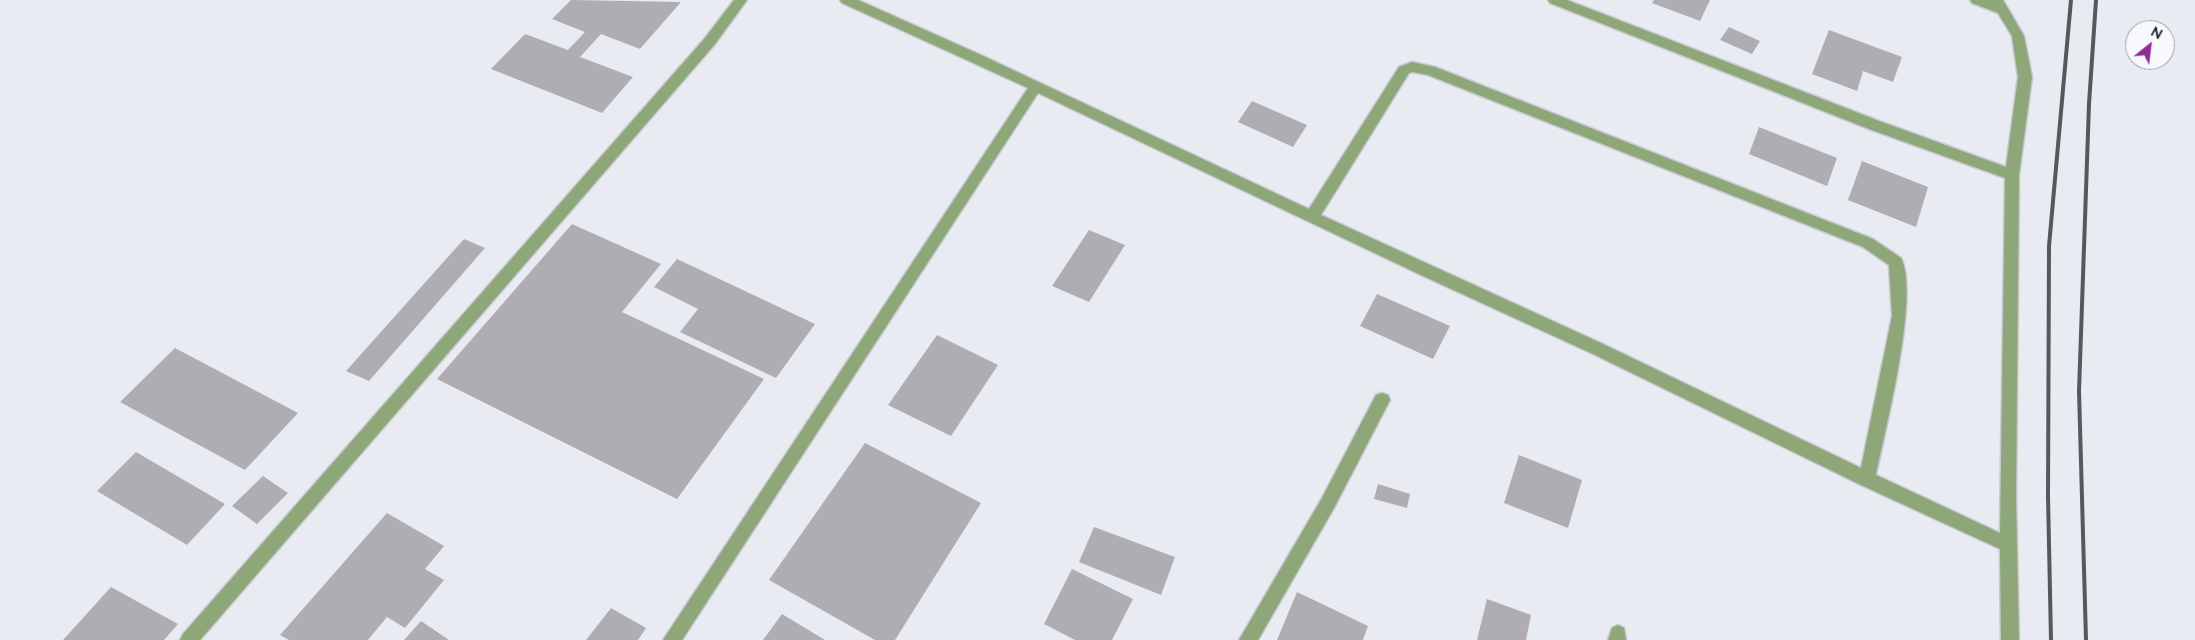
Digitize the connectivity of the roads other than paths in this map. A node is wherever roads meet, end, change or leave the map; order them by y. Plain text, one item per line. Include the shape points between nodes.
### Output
1 (741, 0) edge
2 (846, 0) edge
3 (1554, 0) edge
4 (1976, 0) edge
5 (1999, 5) edge
6 (1036, 86) junction
7 (2012, 175) junction
8 (1312, 217) junction
9 (1382, 400) dead end
10 (1867, 480) junction
11 (2009, 545) junction
12 (190, 640) edge
13 (672, 640) edge
14 (1248, 640) edge
15 (2010, 640) edge

1 - 12 street via 710,41
2 - 6 street
3 - 7 street via 1874,125
4 - 5 street
5 - 7 street via 2018,36 2025,77
6 - 8 street
6 - 13 street
7 - 11 street
8 - 10 street via 1598,349
8 - 10 street via 1404,70 1412,67 1430,70 1868,243 1896,262 1899,316
9 - 14 street via 1328,503
10 - 11 street
11 - 15 street

